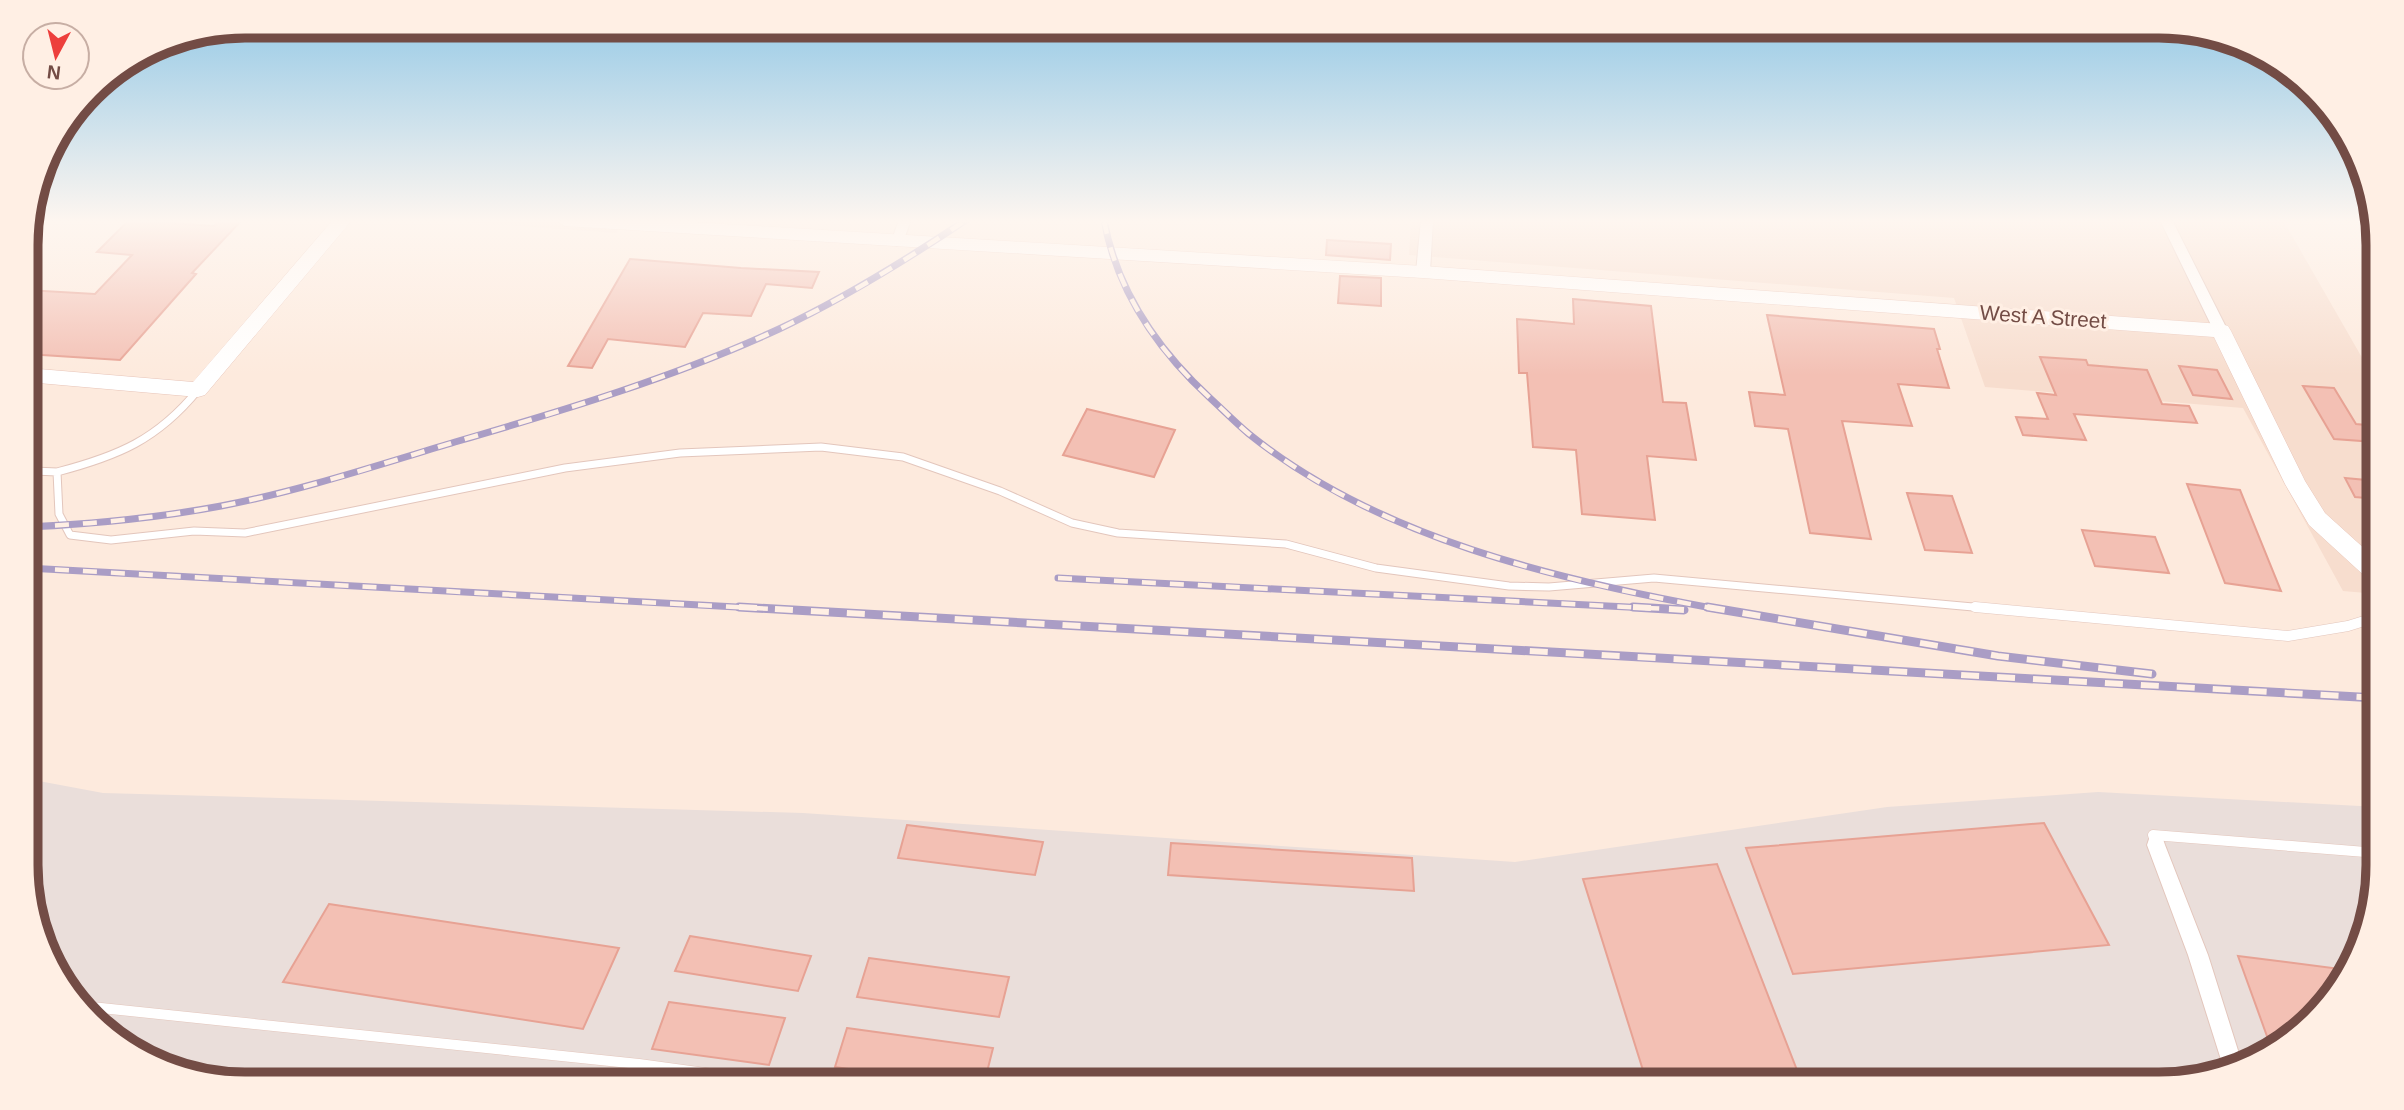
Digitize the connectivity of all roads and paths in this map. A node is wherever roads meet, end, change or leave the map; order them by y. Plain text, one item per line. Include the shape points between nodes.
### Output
1 (299, 272) edge
2 (1419, 272) edge
3 (1423, 272) joint
4 (2192, 272) edge
5 (2221, 331) junction
6 (39, 376) edge
7 (198, 390) junction
8 (39, 471) edge
9 (57, 472) junction
10 (2366, 564) edge
11 (2366, 620) edge
12 (2157, 845) joint
13 (2366, 852) edge
14 (97, 1008) edge
15 (2231, 1058) edge
16 (696, 1072) edge

1 - 7 street
2 - 3 street, West A Street
3 - 5 street, West A Street
4 - 5 street
5 - 10 street via 2317,519
6 - 7 street
7 - 9 lane via 161,431 134,448
8 - 9 lane
9 - 11 lane via 57,501 65,531 111,540 194,531 245,533 565,468 680,453 821,447 903,457 1000,491 1072,523 1118,533 1286,544 1376,568 1509,586 1654,578 2288,636
12 - 13 lane via 2153,835
12 - 15 street
14 - 16 lane

